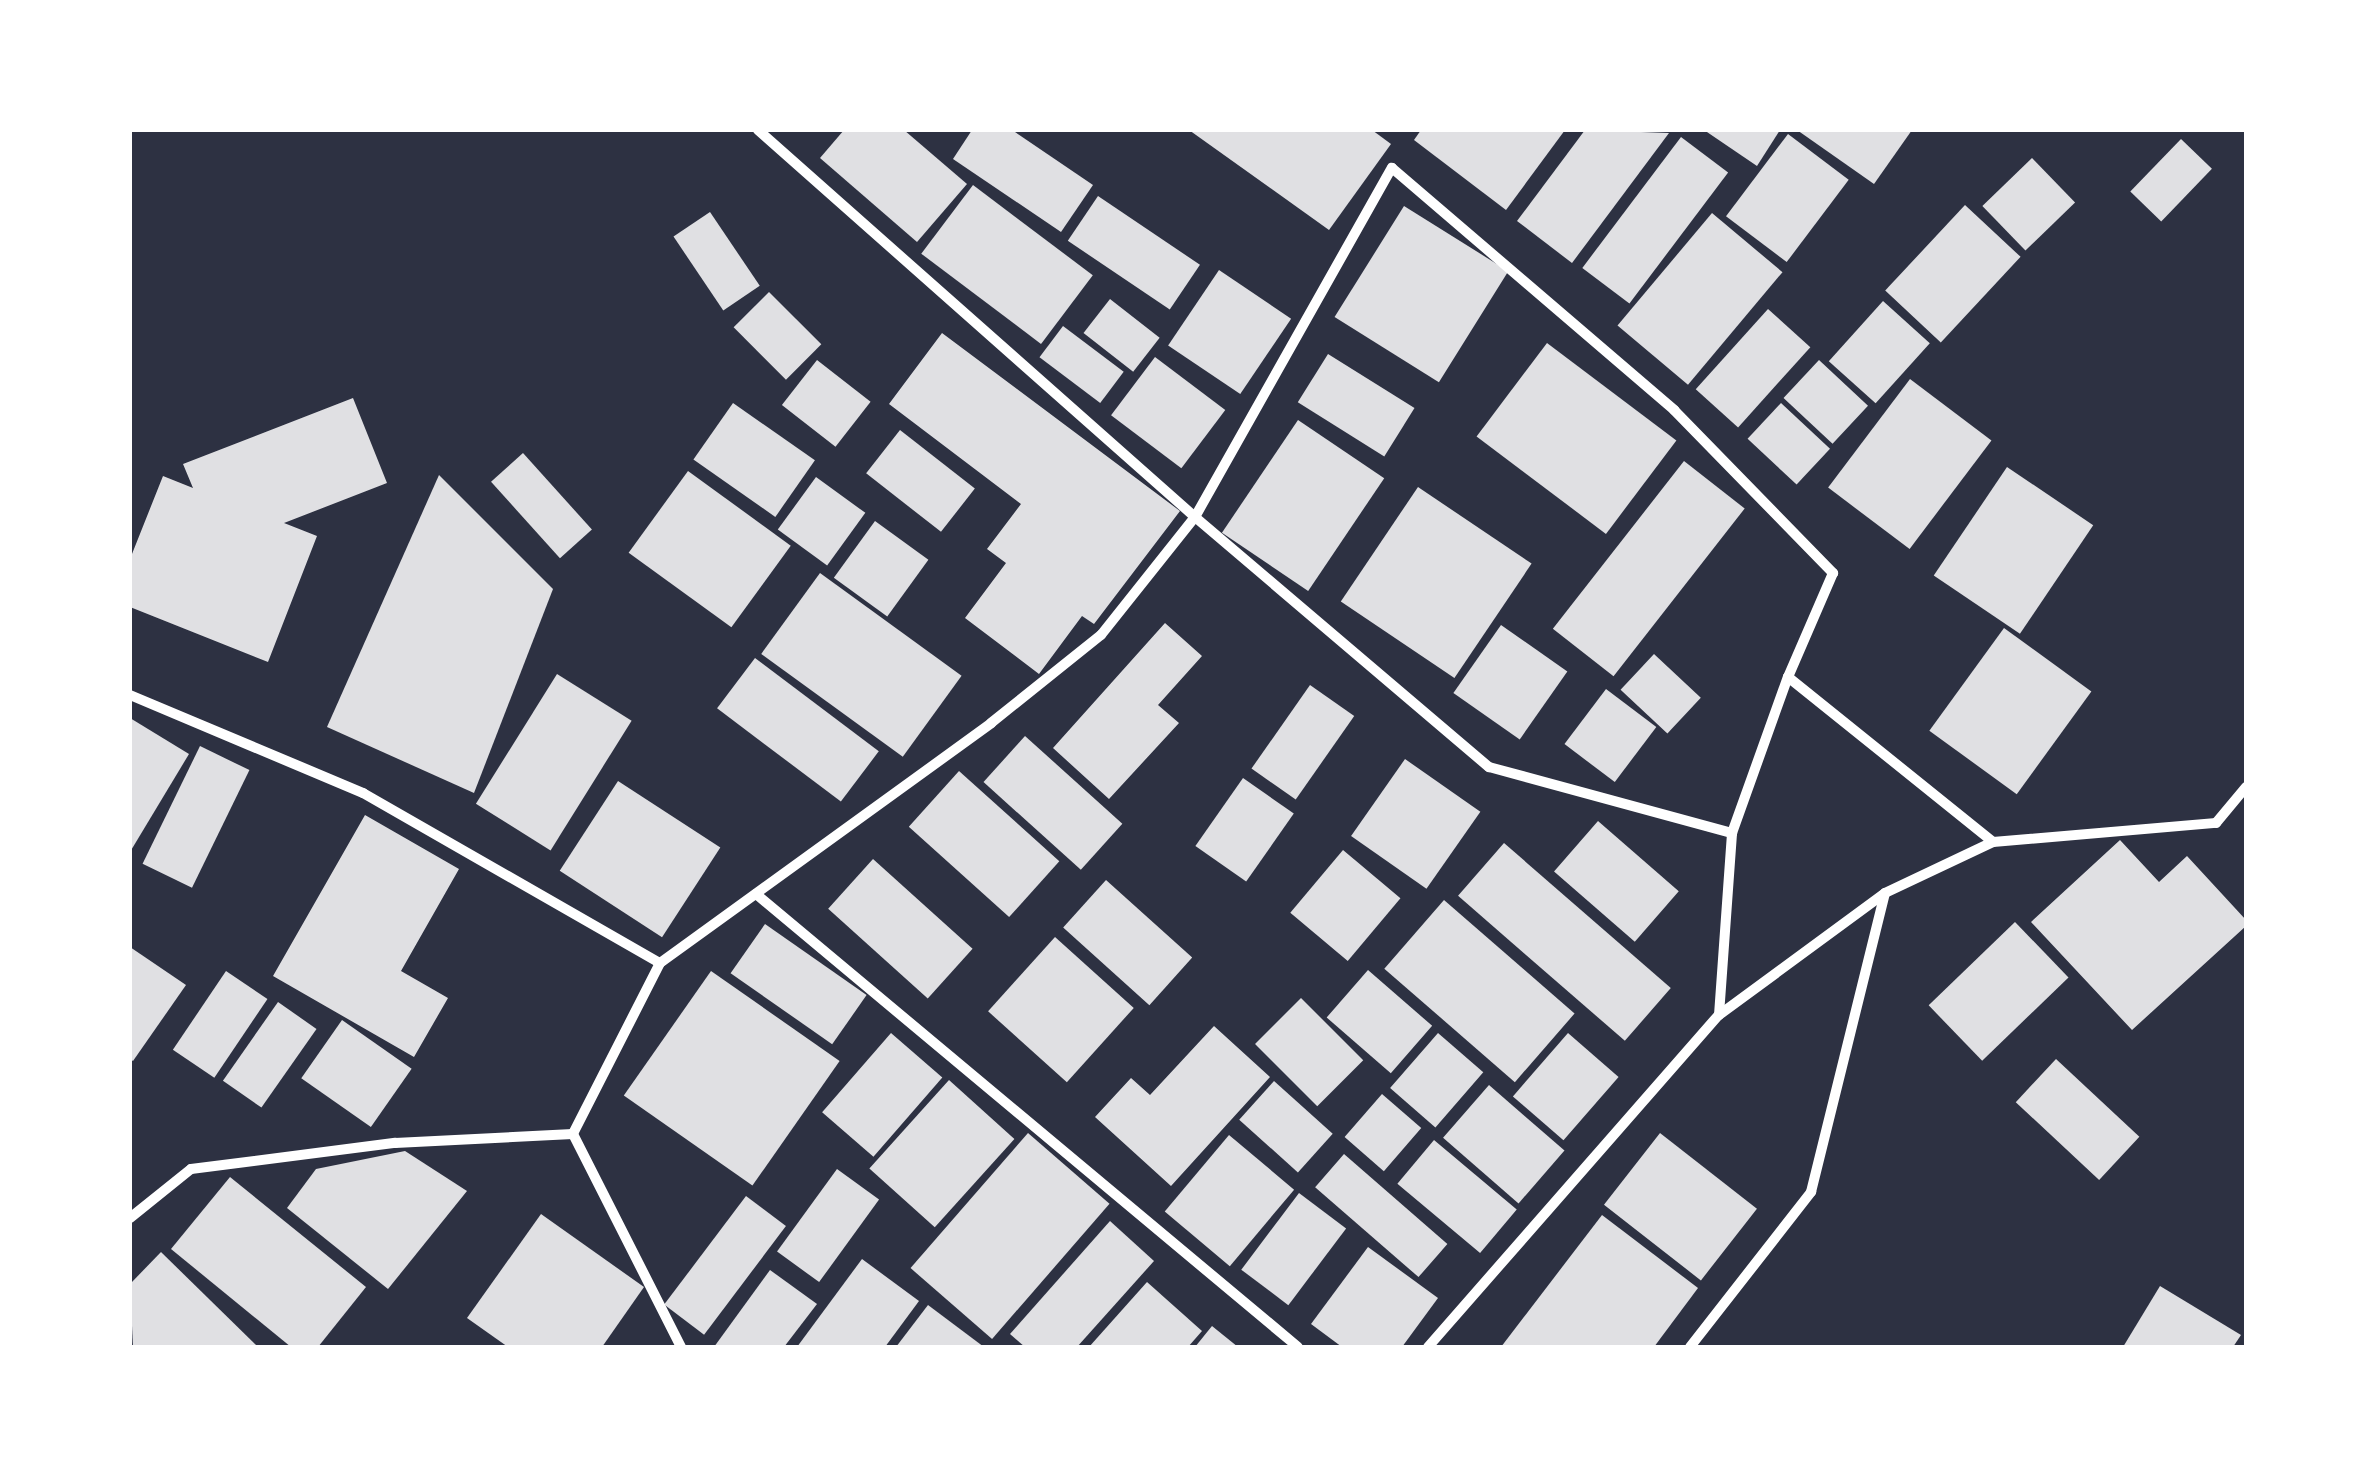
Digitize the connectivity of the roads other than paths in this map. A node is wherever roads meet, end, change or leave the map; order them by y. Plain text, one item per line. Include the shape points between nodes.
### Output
1 (758, 130) edge
2 (1195, 518) junction
3 (1788, 677) junction
4 (130, 695) edge
5 (2246, 787) edge
6 (1732, 833) junction
7 (1993, 842) junction
8 (1886, 892) junction
9 (756, 894) junction
10 (660, 963) junction
11 (1719, 1015) junction
12 (573, 1134) junction
13 (130, 1218) edge
14 (681, 1347) edge
15 (1298, 1347) edge
16 (1428, 1347) edge
17 (1690, 1347) edge

1 - 2 street
2 - 3 street via 1392,168 1674,410 1833,572
2 - 6 street via 1488,767
2 - 9 street via 1101,635
3 - 6 street
3 - 7 street
4 - 10 street via 363,793
5 - 7 street via 2216,823
6 - 11 street
7 - 8 street
8 - 11 street
8 - 17 street via 1811,1192
9 - 10 street
9 - 15 street
10 - 12 street
11 - 16 street
12 - 13 street via 395,1143 190,1169
12 - 14 street

